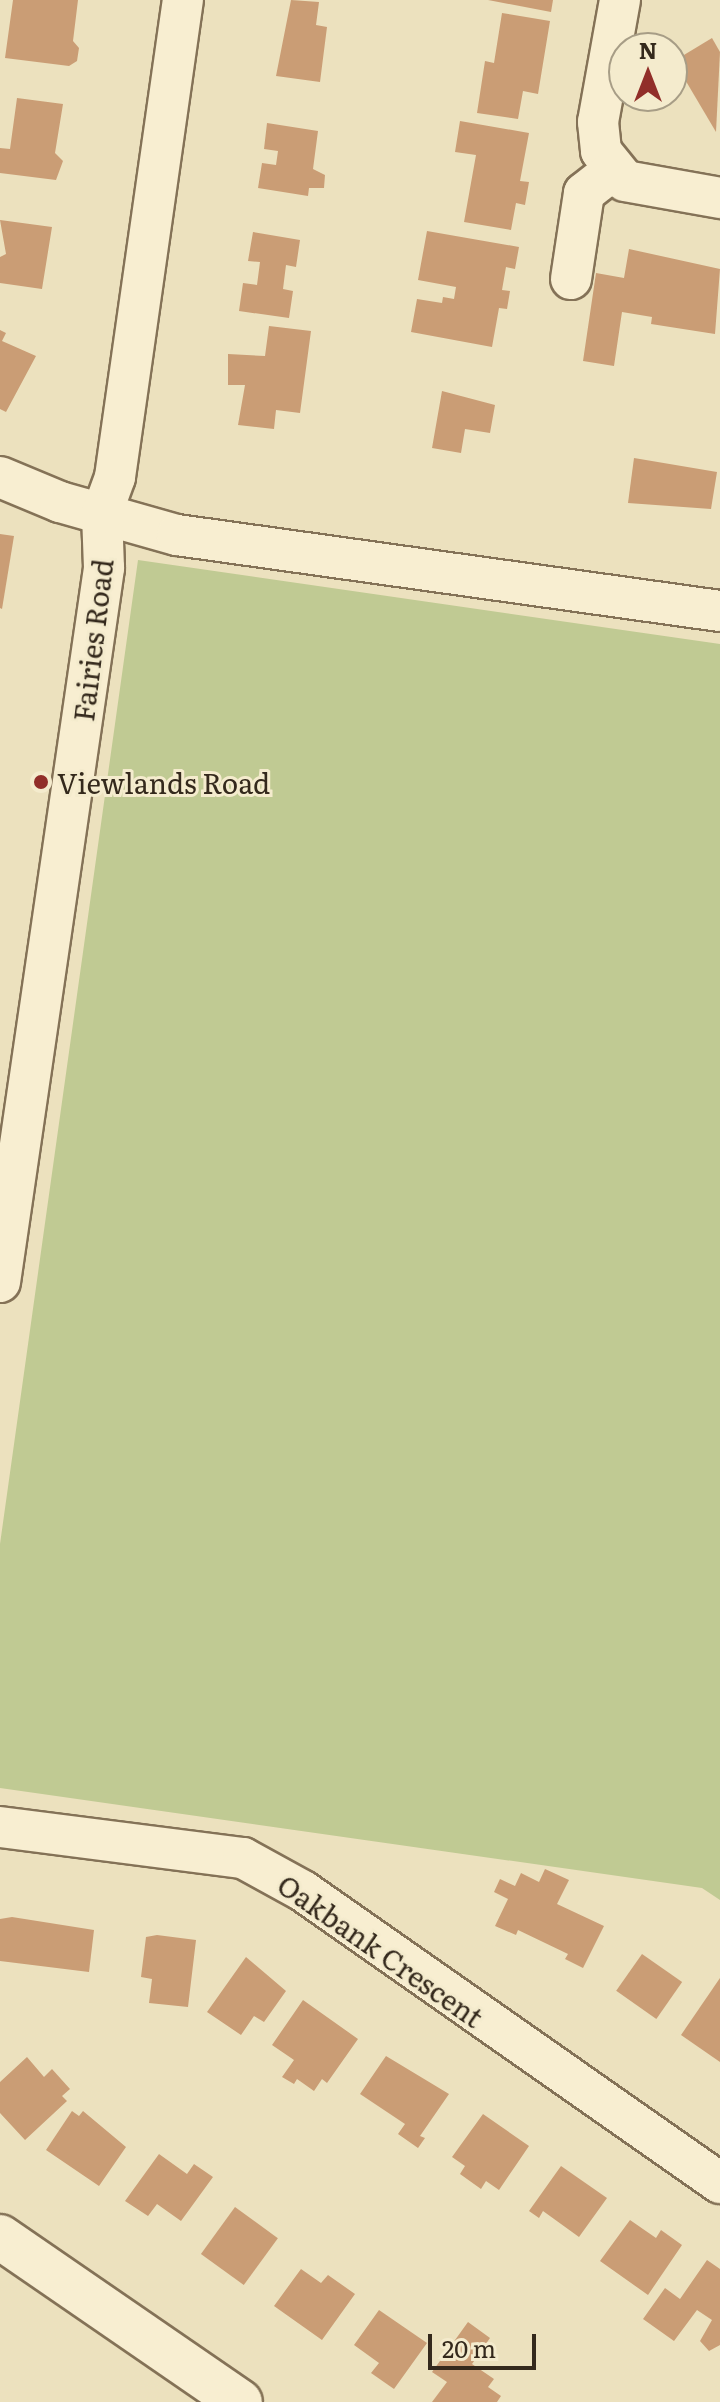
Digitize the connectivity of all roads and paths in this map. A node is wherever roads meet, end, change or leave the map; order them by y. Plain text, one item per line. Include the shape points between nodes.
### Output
1 (183, 0) edge
2 (620, 0) edge
3 (612, 171) junction
4 (720, 198) edge
5 (571, 279) dead end
6 (0, 477) edge
7 (102, 513) junction
8 (720, 611) edge
9 (0, 1282) edge
10 (0, 1827) edge
11 (720, 2183) edge
12 (0, 2237) edge
13 (240, 2402) edge

1 - 7 street, Fairies Road via 115,477
2 - 3 street via 598,122 601,151
3 - 4 street via 639,185
3 - 5 street via 584,193
6 - 7 street
7 - 8 street via 177,535
7 - 9 street, Fairies Road via 104,568
10 - 11 street, Oakbank Crescent via 243,1858 303,1891
12 - 13 street

